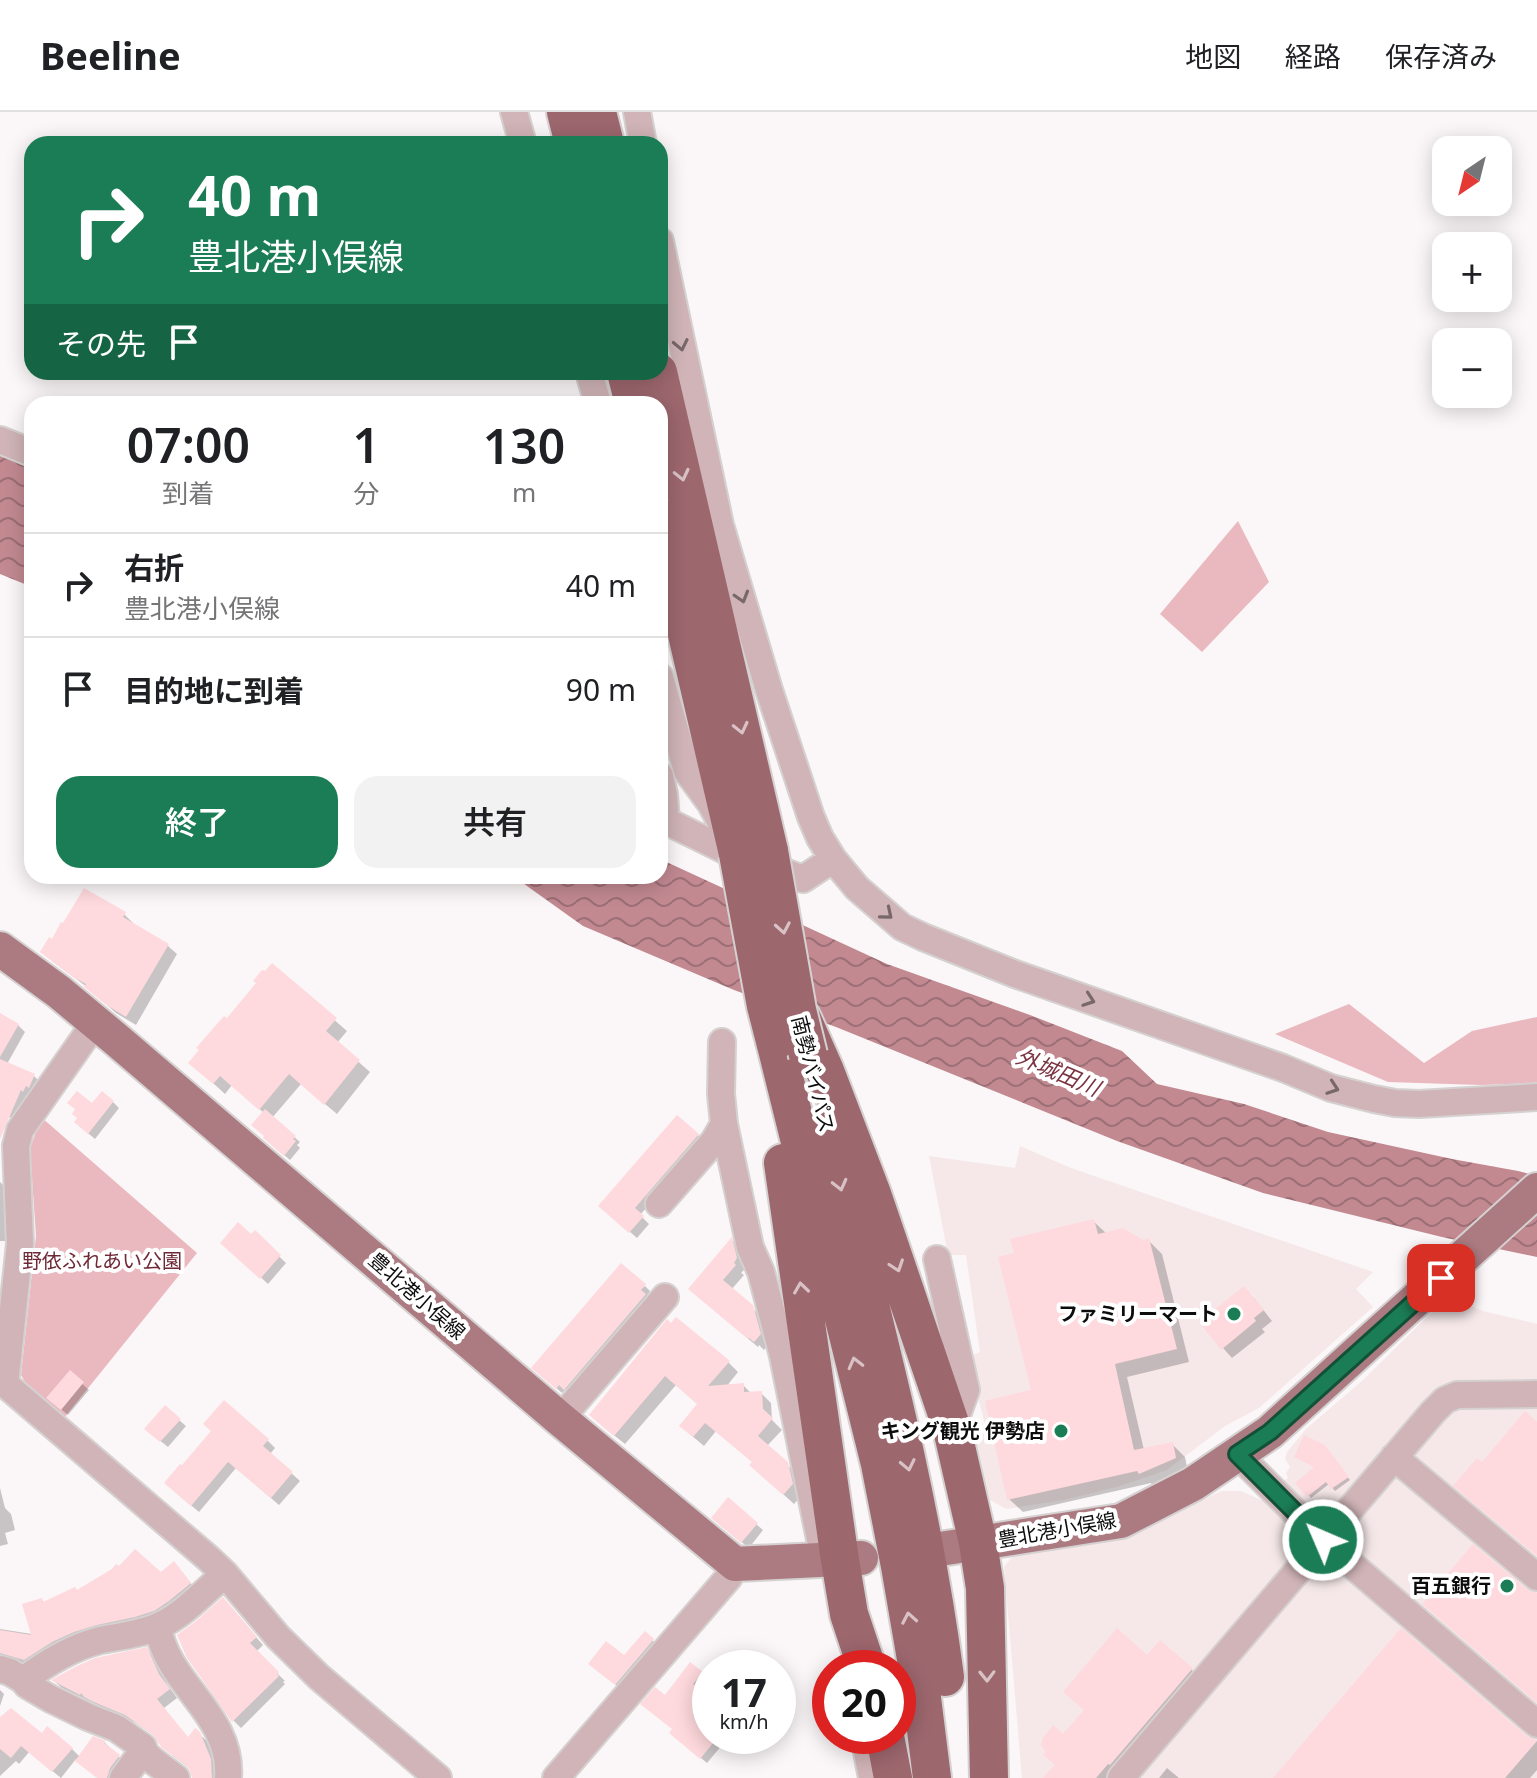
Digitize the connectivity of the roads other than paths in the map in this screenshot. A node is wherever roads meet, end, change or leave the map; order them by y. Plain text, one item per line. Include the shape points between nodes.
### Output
1 (566, 112) edge
2 (572, 136) edge
3 (668, 279) edge
4 (668, 422) edge
5 (0, 440) edge
6 (24, 450) edge
7 (668, 547) edge
8 (668, 705) edge
9 (668, 822) edge
10 (754, 853) junction
11 (833, 859) junction
12 (0, 949) edge
13 (95, 1023) junction
14 (787, 1028) junction
15 (722, 1042) dead end
16 (1537, 1097) edge
17 (724, 1124) junction
18 (10, 1126) edge
19 (1537, 1190) edge
20 (659, 1204) dead end
21 (937, 1259) dead end
22 (665, 1297) dead end
23 (2, 1386) edge
24 (1537, 1394) edge
25 (560, 1419) junction
26 (952, 1429) junction
27 (1237, 1454) junction
28 (1394, 1457) junction
29 (1323, 1540) junction
30 (978, 1543) junction
31 (940, 1549) dead end
32 (842, 1559) junction
33 (735, 1564) junction
34 (225, 1574) junction
35 (1537, 1577) edge
36 (849, 1614) junction
37 (158, 1627) junction
38 (852, 1650) edge
39 (861, 1650) edge
40 (12, 1674) edge
41 (1537, 1724) edge
42 (145, 1753) junction
43 (867, 1754) edge
44 (888, 1754) edge
45 (123, 1778) edge
46 (176, 1778) edge
47 (228, 1778) edge
48 (438, 1778) edge
49 (556, 1778) edge
50 (872, 1778) edge
51 (893, 1778) edge
52 (932, 1778) edge
53 (957, 1778) edge
54 (989, 1778) edge
55 (1121, 1778) edge

1 - 2 highway
3 -> 11 street via 720,525 811,817
4 -> 10 highway, 南勢バイパス
5 - 6 street
7 - 10 highway, 南勢バイパス
8 - 10 street via 687,771
9 - 11 street via 803,879
10 - 14 highway, 南勢バイパス, bridge
11 -> 16 street via 876,905 923,937 1331,1088 1395,1103
12 - 13 main road, 豊北港小俣線
13 - 18 street
13 - 25 main road, 豊北港小俣線
14 -> 26 highway via 825,1071
32 -> 14 highway via 768,1070
52 -> 14 highway, 南勢バイパス via 880,1464
14 -> 53 highway, 南勢バイパス via 907,1457
15 - 17 street
17 - 20 street
17 - 32 street via 750,1247
18 - 23 street via 16,1146 20,1244
19 - 27 main road, 豊北港小俣線 via 1270,1432
21 - 26 street via 966,1390
22 - 25 street
23 - 34 street
24 - 28 street via 1457,1395 1445,1400
25 - 33 main road, 豊北港小俣線
26 - 30 highway
27 - 29 street
27 - 30 main road, 豊北港小俣線 via 1121,1521
28 - 29 street
28 - 35 street
29 - 41 street
29 - 55 street
30 - 31 main road, 豊北港小俣線
30 -> 54 highway via 985,1588
32 - 33 main road
32 - 36 highway
33 - 49 street
34 - 37 street
34 - 48 street via 298,1657
36 - 38 street
36 - 39 highway
37 - 40 street via 98,1641
37 - 47 street via 176,1671 222,1736
40 - 42 street via 51,1699 116,1728
42 - 45 street
42 - 46 street
43 - 50 street
44 - 51 highway

